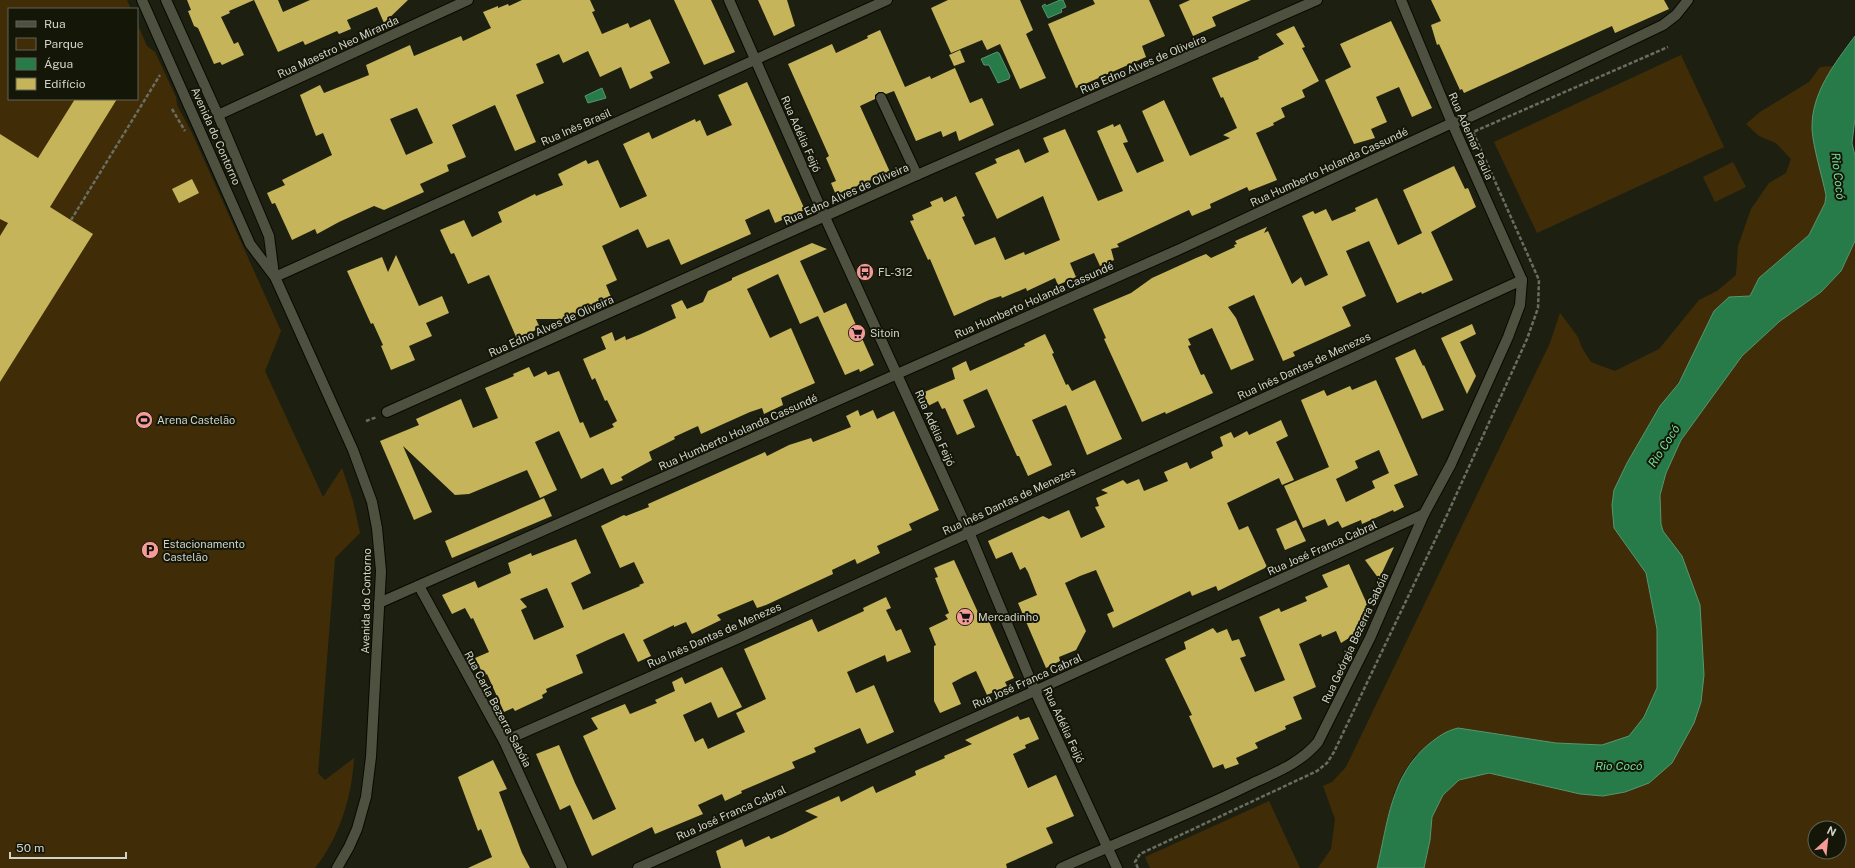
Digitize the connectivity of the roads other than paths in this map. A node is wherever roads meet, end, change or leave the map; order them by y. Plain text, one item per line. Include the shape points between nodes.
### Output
1 (142, 0) edge
2 (166, 0) edge
3 (468, 0) edge
4 (729, 0) edge
5 (887, 0) edge
6 (1317, 0) edge
7 (1401, 0) edge
8 (1688, 0) edge
9 (755, 59) junction
10 (881, 98) dead end
11 (218, 115) junction
12 (1452, 123) junction
13 (917, 175) junction
14 (825, 216) junction
15 (275, 277) junction
16 (1522, 280) junction
17 (898, 374) junction
18 (386, 412) dead end
19 (1424, 514) junction
20 (969, 532) junction
21 (419, 586) junction
22 (379, 604) junction
23 (1035, 691) junction
24 (504, 741) junction
25 (1107, 847) junction
26 (337, 868) edge
27 (562, 868) edge
28 (638, 868) edge
29 (1061, 868) edge
30 (1117, 868) edge

1 - 15 street, Avenida do Contorno via 250,244
2 - 11 street, Avenida do Contorno
3 - 11 street, Rua Maestro Neo Miranda
4 - 9 street, Rua Adélia Feijó
5 - 9 street, Rua Inês Brasil
6 - 13 street, Rua Edno Alves de Oliveira
7 - 12 street, Rua Ademar Paula
8 - 12 street, Rua Humberto Holanda Cassundé via 1676,15 1663,25
9 - 14 street, Rua Adélia Feijó
9 - 15 street, Rua Inês Brasil
10 - 13 street
11 - 15 street, Avenida do Contorno via 269,236
12 - 16 street, Rua Ademar Paula
12 - 17 street, Rua Humberto Holanda Cassundé via 1180,249
13 - 14 street, Rua Edno Alves de Oliveira
14 - 17 street, Rua Adélia Feijó
14 - 18 street, Rua Edno Alves de Oliveira
15 - 22 street, Avenida do Contorno via 353,450 372,502 379,542
16 - 19 street, Rua Geórgia Bezerra Sabóia via 1520,305 1508,337 1451,464
16 - 20 street, Rua Inês Dantas de Menezes
17 - 20 street, Rua Adélia Feijó
17 - 21 street, Rua Humberto Holanda Cassundé
19 - 23 street, Rua José Franca Cabral
19 - 25 street, Rua Geórgia Bezerra Sabóia via 1324,731 1309,752 1298,761 1219,800
20 - 23 street, Rua Adélia Feijó
20 - 24 street, Rua Inês Dantas de Menezes via 739,638
21 - 22 street, Rua Humberto Holanda Cassundé
21 - 24 street, Rua Carla Bezerra Sabóia
22 - 26 street, Avenida do Contorno via 371,758 366,797 352,841
23 - 25 street, Rua Adélia Feijó
23 - 28 street, Rua José Franca Cabral
24 - 27 street, Rua Carla Bezerra Sabóia
25 - 29 street, Rua Geórgia Bezerra Sabóia
25 - 30 street, Rua Adélia Feijó

